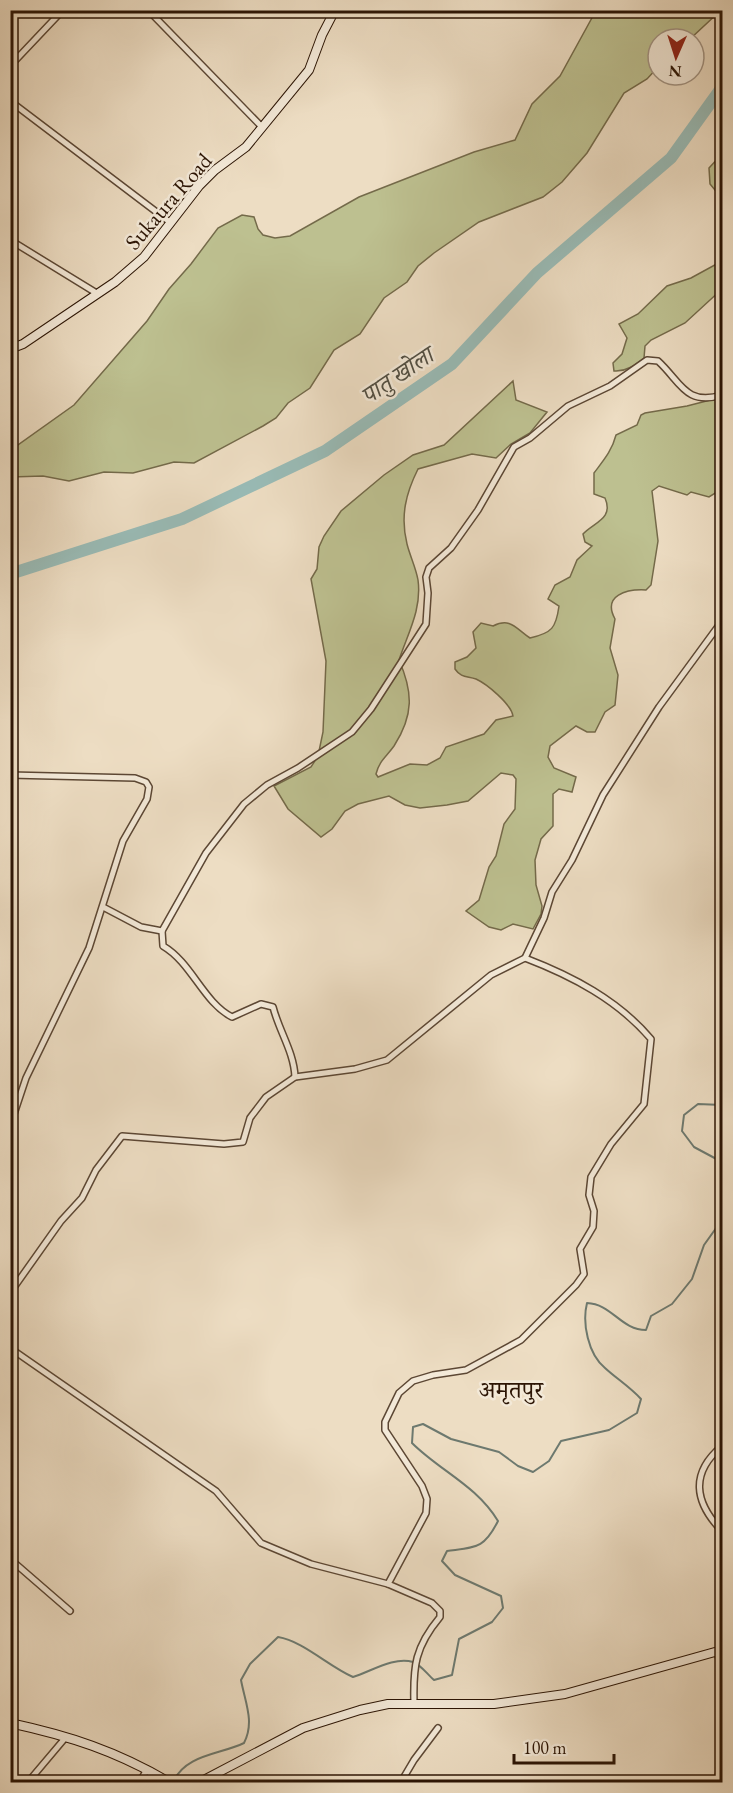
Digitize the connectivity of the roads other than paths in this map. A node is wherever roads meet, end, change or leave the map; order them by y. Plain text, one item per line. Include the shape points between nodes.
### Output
1 (63, 10) edge
2 (148, 10) edge
3 (335, 10) edge
4 (10, 66) edge
5 (10, 101) edge
6 (261, 126) junction
7 (171, 223) junction
8 (10, 240) edge
9 (98, 294) junction
10 (10, 349) edge
11 (723, 396) edge
12 (723, 621) edge
13 (10, 775) edge
14 (103, 907) junction
15 (162, 930) junction
16 (525, 958) junction
17 (295, 1077) junction
18 (10, 1126) edge
19 (10, 1293) edge
20 (10, 1348) edge
21 (723, 1446) edge
22 (723, 1531) edge
23 (10, 1559) edge
24 (388, 1584) junction
25 (70, 1611) dead end
26 (719, 1651) edge
27 (723, 1664) edge
28 (414, 1703) junction
29 (10, 1723) edge
30 (438, 1728) dead end
31 (67, 1736) junction
32 (723, 1764) edge
33 (150, 1771) junction
34 (28, 1782) edge
35 (140, 1782) edge
36 (170, 1782) edge
37 (200, 1782) edge
38 (401, 1782) edge
39 (716, 1782) edge

1 - 4 street
2 - 6 street
3 - 6 main road, Sukaura Road via 309,70
5 - 7 street
6 - 7 main road, Sukaura Road via 246,147 199,186
7 - 9 main road, Sukaura Road via 144,257
8 - 9 street
9 - 10 main road, Sukaura Road
11 - 15 street via 694,397 658,361 647,360 610,386 568,406 514,447 478,510 451,548 429,568 426,624 371,709 352,732 267,785 244,804 206,853
12 - 16 street via 659,706 603,795 552,892
13 - 14 street via 135,778 146,782 147,799 123,841
14 - 15 street via 141,927
14 - 18 street via 89,948 26,1078
15 - 17 street via 163,946 185,964 221,1012 232,1017 261,1004 273,1007 294,1059
16 - 17 street via 491,975 387,1060 355,1069
16 - 24 street via 568,975 596,992 651,1039 644,1104 611,1144 591,1177 593,1227 580,1249 584,1274 576,1285 521,1340 466,1370 413,1381 392,1404 384,1422 386,1430 427,1498 423,1521
17 - 19 street via 266,1097 250,1118 243,1142 122,1136 96,1170 82,1198
20 - 24 street via 216,1491 261,1543 320,1567
21 - 22 street via 702,1467 700,1490 710,1519
23 - 25 street
24 - 28 street via 432,1603 440,1611 414,1662
26 - 27 street
26 - 28 main road via 565,1694 494,1704
28 - 37 main road via 378,1706 303,1728
29 - 31 main road
30 - 38 street
31 - 33 main road
31 - 34 street
32 - 39 street
33 - 35 street
33 - 36 main road

